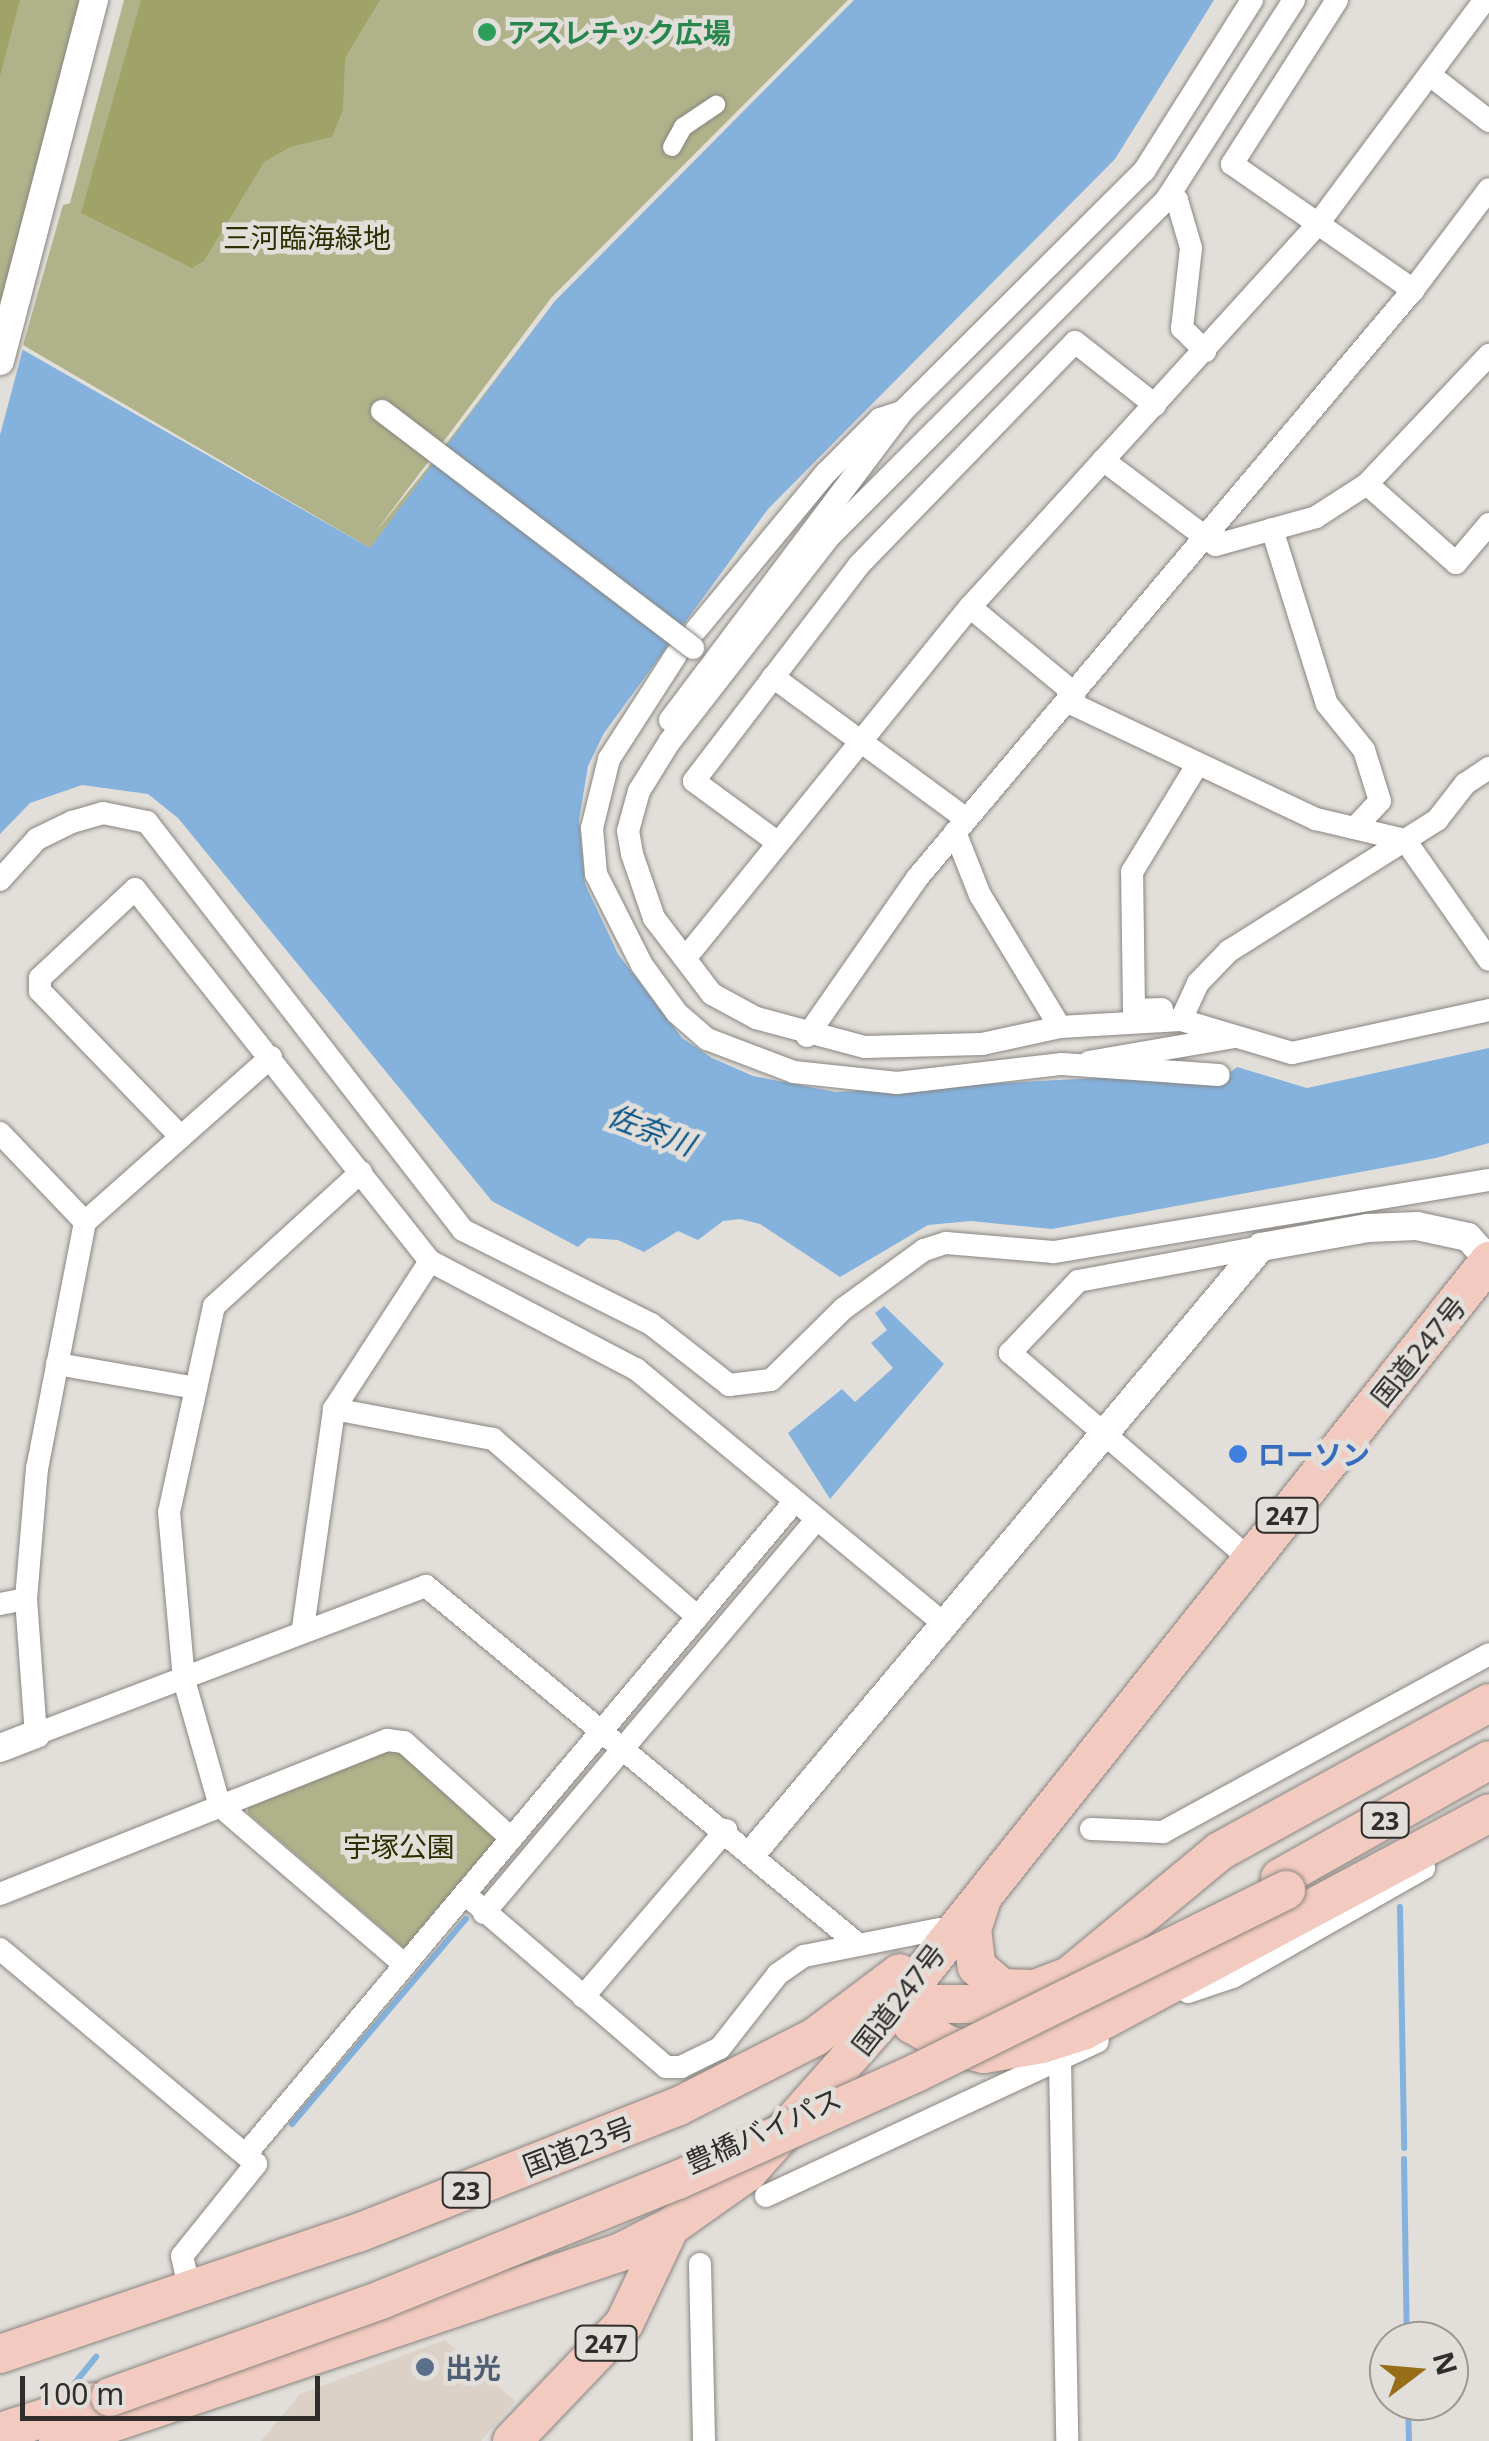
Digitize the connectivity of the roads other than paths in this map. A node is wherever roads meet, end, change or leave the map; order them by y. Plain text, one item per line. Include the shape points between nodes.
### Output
1 (94, 0) edge
2 (1252, 0) edge
3 (1294, 0) edge
4 (1337, 0) edge
5 (1485, 0) edge
6 (1430, 74) junction
7 (716, 105) dead end
8 (1489, 121) edge
9 (672, 148) dead end
10 (1489, 189) edge
11 (1169, 196) junction
12 (1316, 225) junction
13 (1413, 290) junction
14 (1204, 351) junction
15 (1489, 356) edge
16 (0, 360) edge
17 (1155, 404) junction
18 (382, 410) dead end
19 (902, 412) junction
20 (1104, 460) junction
21 (1367, 484) junction
22 (1489, 524) edge
23 (1272, 529) junction
24 (1208, 535) junction
25 (970, 607) junction
26 (694, 649) junction
27 (773, 676) junction
28 (1071, 698) junction
29 (859, 740) junction
30 (1197, 765) junction
31 (1489, 768) edge
32 (651, 769) junction
33 (961, 825) junction
34 (1355, 828) junction
35 (1405, 840) junction
36 (777, 842) junction
37 (4, 877) edge
38 (692, 950) junction
39 (1489, 960) edge
40 (1489, 1010) edge
41 (1182, 1016) junction
42 (1060, 1027) junction
43 (808, 1031) junction
44 (1234, 1037) junction
45 (271, 1058) junction
46 (1081, 1063) junction
47 (1220, 1074) dead end
48 (0, 1132) edge
49 (181, 1136) junction
50 (361, 1172) junction
51 (1489, 1180) edge
52 (85, 1222) junction
53 (1261, 1248) junction
54 (430, 1261) junction
55 (1489, 1261) edge
56 (58, 1364) junction
57 (196, 1388) junction
58 (334, 1409) junction
59 (1102, 1436) junction
60 (795, 1501) junction
61 (817, 1519) junction
62 (1251, 1560) junction
63 (26, 1599) junction
64 (0, 1604) edge
65 (698, 1617) junction
66 (944, 1624) junction
67 (303, 1628) junction
68 (1489, 1654) edge
69 (184, 1680) junction
70 (1489, 1703) edge
71 (604, 1728) junction
72 (36, 1734) junction
73 (624, 1747) junction
74 (0, 1748) edge
75 (1489, 1760) edge
76 (1082, 1767) junction
77 (1489, 1773) edge
78 (220, 1806) junction
79 (1489, 1813) edge
80 (1091, 1829) dead end
81 (726, 1830) junction
82 (1489, 1832) edge
83 (512, 1838) junction
84 (753, 1852) junction
85 (1283, 1884) junction
86 (984, 1892) junction
87 (0, 1894) edge
88 (465, 1894) junction
89 (484, 1913) junction
90 (939, 1929) junction
91 (854, 1941) junction
92 (0, 1949) edge
93 (405, 1965) junction
94 (1060, 1980) junction
95 (903, 1984) junction
96 (583, 1997) junction
97 (969, 2053) junction
98 (1060, 2061) junction
99 (836, 2074) junction
100 (246, 2154) junction
101 (766, 2196) dead end
102 (670, 2227) junction
103 (700, 2264) dead end
104 (190, 2290) junction
105 (0, 2354) edge
106 (0, 2419) edge
107 (0, 2432) edge
108 (58, 2441) edge
109 (512, 2441) edge
110 (704, 2441) edge
111 (1067, 2441) edge

1 - 16 street
2 - 19 street via 1144,171
3 - 11 street
4 - 12 street via 1232,164
5 - 6 street
6 - 8 street
6 - 12 street
7 - 9 street via 684,127
10 - 13 street
11 - 14 street via 1191,248 1182,328
11 - 32 street via 830,537
12 - 13 street
12 - 14 street
13 - 24 street
14 - 17 street
15 - 21 street
17 - 20 street
17 - 27 street via 1075,342 859,564
18 - 26 street, bridge
19 - 26 street via 888,440
19 - 26 street via 880,419 826,474
20 - 24 street
20 - 25 street
21 - 22 street via 1456,562
21 - 23 street via 1316,516
23 - 24 street via 1216,545
23 - 34 street via 1327,704 1364,750 1380,800
24 - 28 street
25 - 28 street
25 - 29 street
26 - 32 street
26 - 46 street via 609,759 592,828 596,874 614,916 677,1012 707,1039 758,1062 848,1079 896,1083
27 - 29 street
27 - 36 street via 694,780
28 - 30 street
28 - 33 street
29 - 33 street
29 - 36 street
30 - 34 street via 1316,819
30 - 41 street via 1132,872 1134,1010
31 - 35 street via 1465,784 1437,820
32 - 38 street via 656,788 641,833 658,892
32 - 43 street via 628,831 654,918 712,994
33 - 42 street via 980,895
33 - 43 street
34 - 35 street
35 - 39 street
35 - 41 street via 1229,952 1198,982
36 - 38 street
37 - 51 street via 37,839 72,822 103,813 147,822 464,1230 651,1324 728,1385 771,1380 843,1309 924,1250 946,1243 1054,1252
38 - 43 street via 708,972 747,1000
40 - 44 street via 1292,1053
41 - 42 street
41 - 44 street
42 - 43 street via 920,1048 864,1047
44 - 46 street
45 - 49 street
45 - 49 street via 134,889 40,978 40,992
45 - 50 street
46 - 47 street via 1114,1071
48 - 52 street
49 - 52 street
50 - 54 street
50 - 57 street via 224,1291 214,1306
52 - 56 street
53 - 55 street via 1416,1226 1468,1237
53 - 59 street
53 - 59 street via 1078,1282 1010,1353
54 - 58 street
54 - 60 street via 621,1360
55 - 62 highway, 国道247号 / 247
56 - 57 street
56 - 63 street via 37,1468
57 - 69 street via 169,1512
58 - 65 street via 493,1439
58 - 67 street
59 - 62 street
59 - 66 street
60 - 61 street
60 - 65 street
61 - 66 street
61 - 73 street
62 - 76 highway, 国道247号 / 247
63 - 64 street
63 - 72 street
65 - 71 street
66 - 84 street
67 - 69 street
67 - 71 street via 426,1586
68 - 80 street via 1163,1832
69 - 72 street
69 - 78 street
70 - 94 highway via 1220,1852
71 - 73 street
71 - 83 street
72 - 74 street
73 - 81 street
73 - 89 street
75 - 85 highway, 豊橋バイパス / 23
76 - 86 highway, 国道247号 / 247
76 - 90 highway, 国道247号 / 247
77 - 85 highway, 豊橋バイパス / 23
78 - 83 street via 387,1740 404,1742
78 - 87 street
78 - 93 street
79 - 97 highway via 1083,2031 1025,2048
81 - 84 street
81 - 96 street
82 - 98 street via 1233,1977 1198,1987
83 - 88 street
84 - 91 street
85 - 106 highway, 豊橋バイパス / 23 via 912,2064 673,2170 361,2295
85 - 107 highway, 豊橋バイパス / 23, bridge via 916,2074 678,2180 348,2312
86 - 94 highway via 972,1929 983,1977 1018,1990
86 - 95 highway, 国道247号 / 247
88 - 89 street
88 - 93 street
89 - 96 street
90 - 91 street
90 - 95 highway, 国道247号 / 247
91 - 96 street via 804,1956 778,1974 720,2048 681,2067 666,2066
92 - 100 street
93 - 100 street
94 - 95 highway via 996,2004
95 - 97 highway via 912,2024
95 - 99 highway, 国道247号 / 247
95 - 104 highway, 国道23号 / 23 via 677,2107 358,2233
97 - 99 highway via 888,2046
98 - 101 street
98 - 111 street
99 - 102 highway, 国道247号 / 247 via 749,2171
100 - 104 street via 256,2164 182,2256
102 - 108 highway via 621,2252
102 - 109 highway, 国道247号 / 247 via 624,2324
103 - 110 street
104 - 105 highway, 国道23号 / 23

